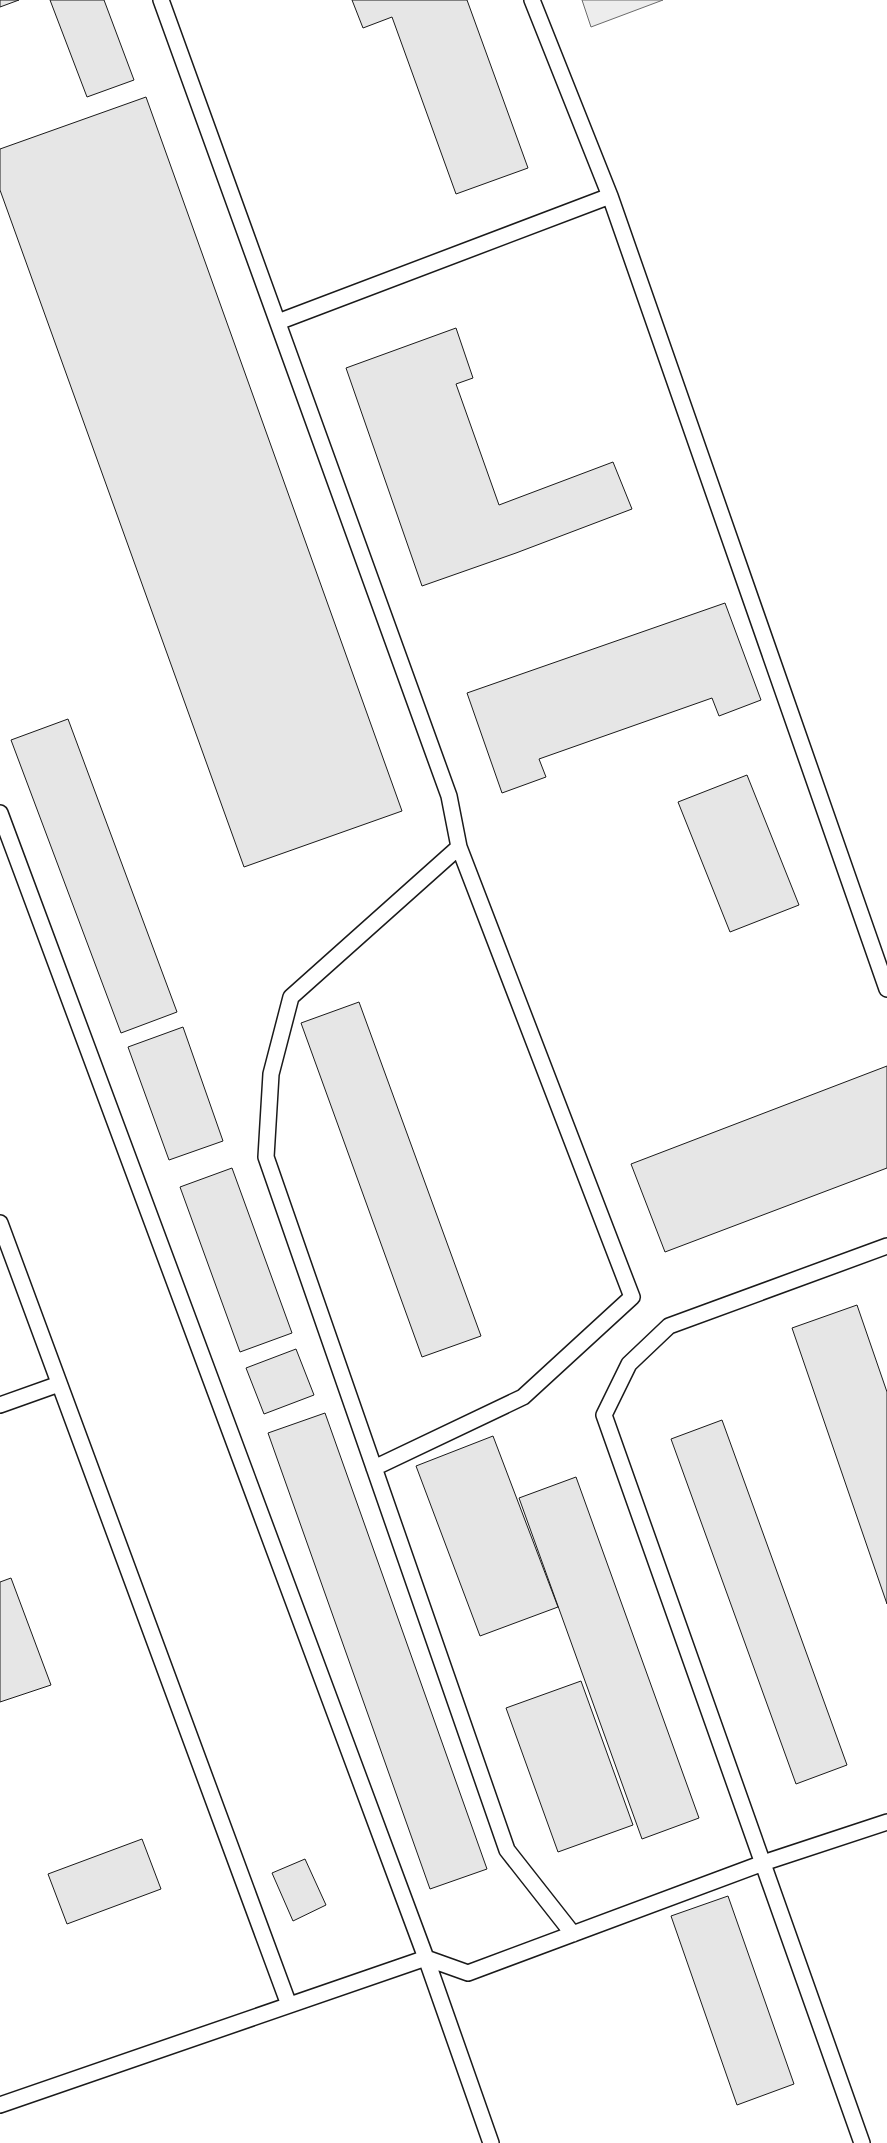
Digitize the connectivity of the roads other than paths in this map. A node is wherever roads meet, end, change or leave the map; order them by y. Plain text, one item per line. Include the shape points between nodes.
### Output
1 (161, 0) edge
2 (532, 0) edge
3 (610, 196) junction
4 (278, 322) junction
5 (0, 813) edge
6 (459, 848) junction
7 (887, 989) edge
8 (0, 1223) edge
9 (887, 1246) edge
10 (60, 1384) junction
11 (0, 1405) edge
12 (374, 1468) junction
13 (887, 1822) edge
14 (763, 1863) junction
15 (573, 1934) junction
16 (426, 1958) junction
17 (289, 2005) junction
18 (0, 2105) edge
19 (491, 2143) edge
20 (862, 2143) edge

1 - 4 lane
2 - 3 lane
3 - 4 lane
3 - 7 lane
4 - 6 lane via 449,796
5 - 16 lane
6 - 12 lane via 292,998 271,1074 266,1157
6 - 12 lane via 632,1298 523,1397
8 - 10 lane
9 - 14 lane via 669,1326 629,1364 604,1415
10 - 11 lane
10 - 17 lane
12 - 15 lane via 507,1850
13 - 14 lane
14 - 15 lane
14 - 20 lane
15 - 16 lane via 468,1973
16 - 17 lane
16 - 19 lane
17 - 18 lane

